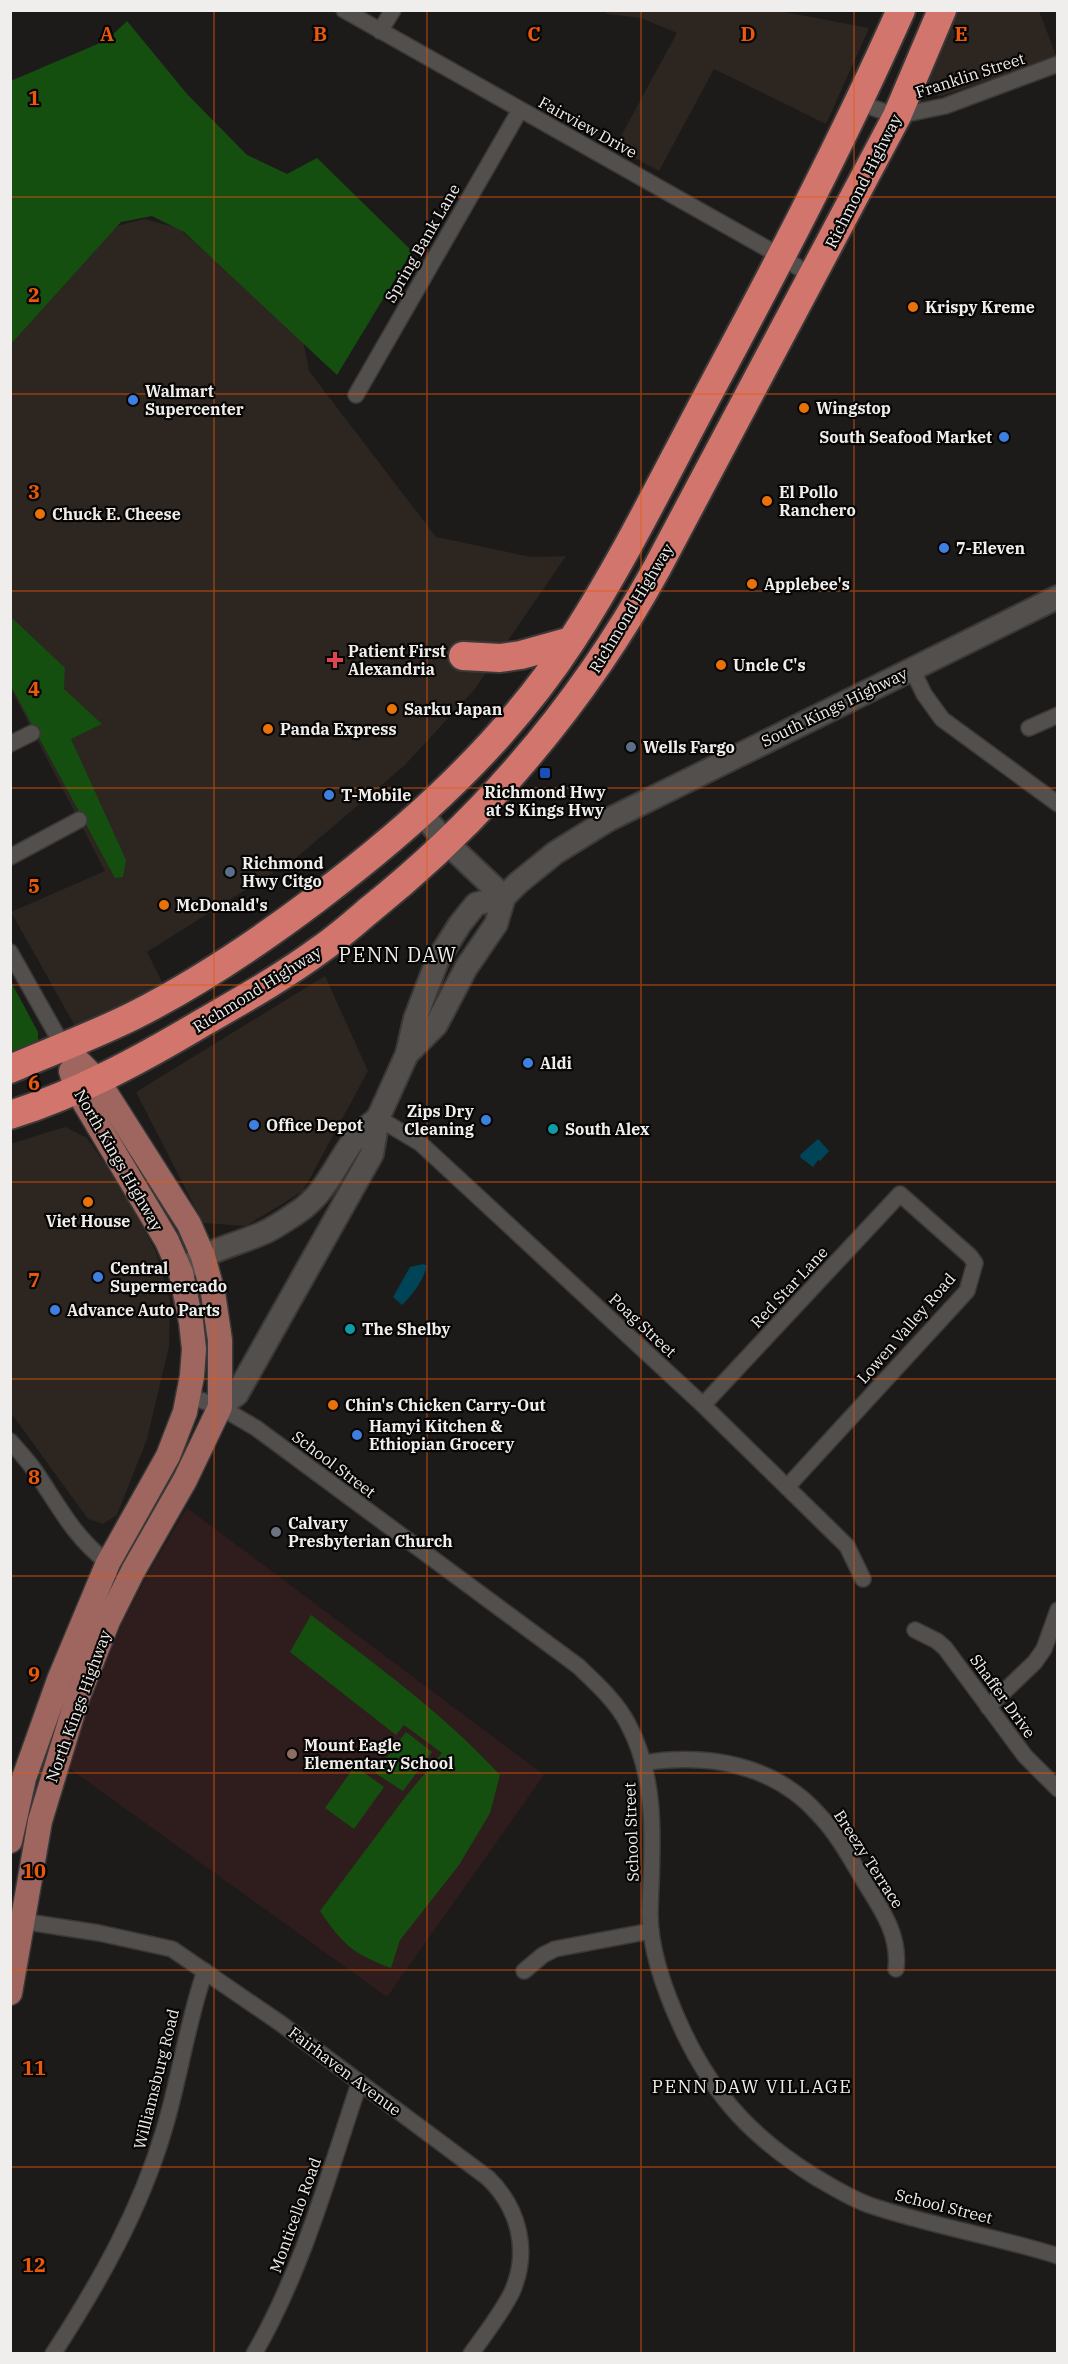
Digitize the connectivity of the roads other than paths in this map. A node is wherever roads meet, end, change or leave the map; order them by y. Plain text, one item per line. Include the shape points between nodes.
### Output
1 (344, 10) edge
2 (393, 10) edge
3 (901, 10) edge
4 (942, 10) edge
5 (380, 31) junction
6 (1058, 64) edge
7 (859, 103) junction
8 (520, 110) junction
9 (897, 116) junction
10 (782, 257) junction
11 (813, 277) junction
12 (356, 395) dead end
13 (1058, 597) edge
14 (572, 641) junction
15 (463, 656) dead end
16 (912, 669) junction
17 (1058, 715) edge
18 (1029, 728) dead end
19 (32, 733) dead end
20 (10, 744) edge
21 (1058, 804) edge
22 (421, 813) junction
23 (80, 820) dead end
24 (446, 842) junction
25 (10, 857) edge
26 (504, 897) junction
27 (10, 952) edge
28 (63, 1046) junction
29 (10, 1069) edge
30 (87, 1085) junction
31 (10, 1115) edge
32 (378, 1118) junction
33 (900, 1194) joint
34 (203, 1256) junction
35 (181, 1273) junction
36 (189, 1396) junction
37 (703, 1405) junction
38 (220, 1407) junction
39 (10, 1442) edge
40 (787, 1487) junction
41 (108, 1563) junction
42 (863, 1579) dead end
43 (1058, 1610) edge
44 (915, 1630) dead end
45 (988, 1707) junction
46 (644, 1763) junction
47 (1058, 1789) edge
48 (10, 1841) edge
49 (16, 1920) edge
50 (651, 1930) junction
51 (896, 1969) dead end
52 (205, 1971) junction
53 (524, 1971) dead end
54 (10, 1993) edge
55 (359, 2084) junction
56 (1058, 2256) edge
57 (53, 2354) edge
58 (255, 2354) edge
59 (471, 2354) edge

1 - 5 street, Fairview Drive
2 - 5 street
3 - 7 highway, Richmond Highway
4 - 9 highway, Richmond Highway
5 - 8 street, Fairview Drive
6 - 9 street, Franklin Street via 945,106
7 - 9 street
7 - 10 highway, Richmond Highway
8 - 10 street, Fairview Drive
8 - 12 street, Spring Bank Lane
9 - 11 highway, Richmond Highway
10 - 11 street, Fairview Drive
10 - 14 highway, Richmond Highway
11 - 24 highway, Richmond Highway via 619,635 562,714
13 - 16 main road, South Kings Highway
14 - 15 highway via 500,658
14 - 22 highway, Richmond Highway via 507,726
16 - 21 street via 942,719
16 - 26 main road, South Kings Highway via 608,820 537,866
17 - 18 street
19 - 20 street
22 - 24 main road
22 - 28 highway, Richmond Highway via 357,868 262,939 139,1013
23 - 25 street
24 - 26 main road
24 - 30 highway, Richmond Highway via 401,885 322,949 135,1063
26 - 32 main road, North Kings Highway via 476,904 438,959 415,1019 407,1054
27 - 28 street
28 - 29 highway, Richmond Highway
28 - 30 main road, North Kings Highway
30 - 31 highway, Richmond Highway
30 - 34 main road, North Kings Highway via 189,1224
30 - 35 main road, North Kings Highway
32 - 34 main road, North Kings Highway via 354,1140 320,1191 299,1211 264,1233
32 - 37 street, Poag Street via 420,1143
32 - 38 main road, North Kings Highway via 372,1154 344,1206 237,1394
33 - 37 street, Red Star Lane
33 - 40 street, Lowen Valley Road via 970,1256 975,1263 972,1280 967,1291
34 - 35 main road, North Kings Highway
34 - 38 main road, North Kings Highway via 220,1340
35 - 36 main road, North Kings Highway via 194,1349
36 - 38 street, School Street
36 - 41 main road, North Kings Highway via 168,1456
37 - 40 street, Poag Street
38 - 46 street, School Street via 256,1428 578,1666 618,1707
38 - 49 main road, North Kings Highway via 185,1480 128,1581 92,1660 50,1784
39 - 41 street via 34,1470 69,1526
40 - 42 street, Poag Street via 847,1546
41 - 48 main road, North Kings Highway via 39,1735 24,1778
43 - 45 street via 1035,1662
44 - 45 street, Shaffer Drive via 945,1648
45 - 47 street, Shaffer Drive via 1025,1756
46 - 50 street, School Street via 651,1797
46 - 51 street, Breezy Terrace via 672,1759 730,1763 764,1774 800,1797 834,1833 888,1920 897,1948
49 - 52 street, Fairhaven Avenue via 163,1946
49 - 54 main road, North Kings Highway
50 - 53 street via 555,1949
50 - 56 street, School Street via 664,1983 699,2066 717,2092 766,2143 831,2187 869,2205
52 - 55 street, Fairhaven Avenue
52 - 57 street, Williamsburg Road via 164,2130 136,2208 104,2271
55 - 58 street, Monticello Road via 313,2226 282,2302
55 - 59 street, Fairhaven Avenue via 488,2178 517,2222 521,2251 518,2273 512,2290

